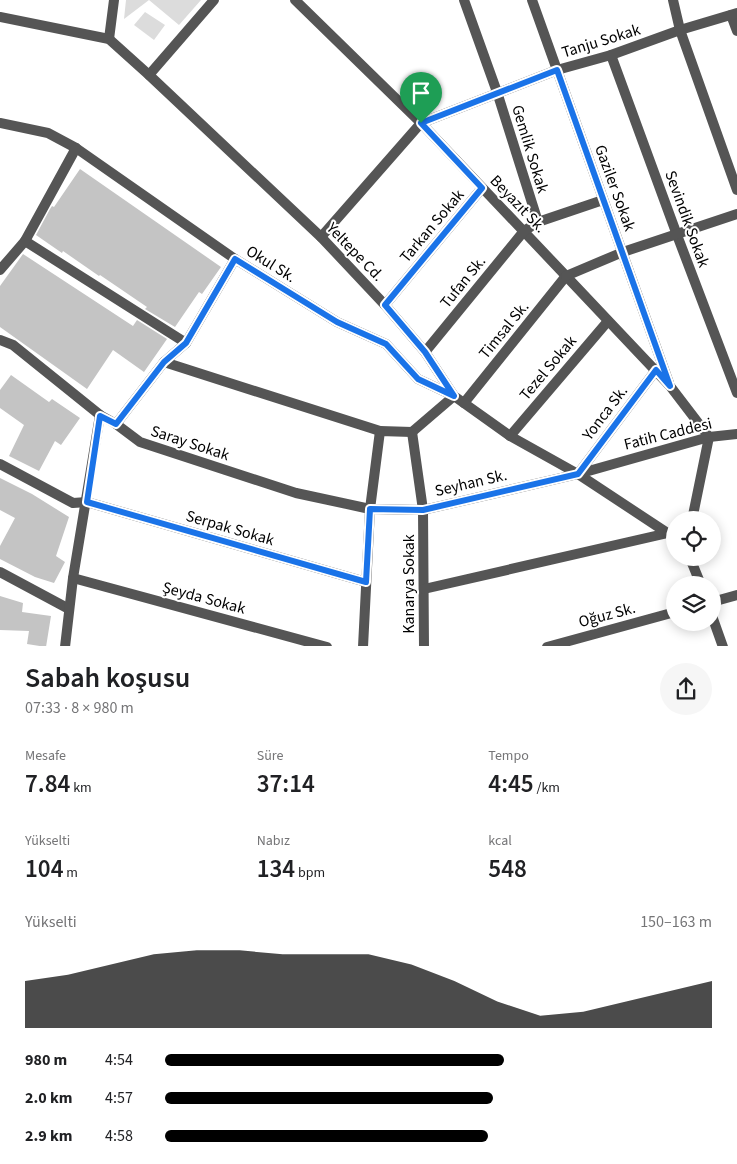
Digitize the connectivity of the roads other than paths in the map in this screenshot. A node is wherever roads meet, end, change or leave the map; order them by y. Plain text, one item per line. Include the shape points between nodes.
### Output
1 (114, 0) edge
2 (214, 0) edge
3 (295, 0) edge
4 (464, 0) edge
5 (532, 0) edge
6 (674, 0) edge
7 (734, 14) edge
8 (0, 17) edge
9 (680, 30) junction
10 (737, 31) edge
11 (109, 39) junction
12 (612, 55) junction
13 (557, 70) junction
14 (148, 75) junction
15 (497, 92) junction
16 (0, 123) edge
17 (421, 123) junction
18 (76, 148) junction
19 (482, 188) junction
20 (737, 190) edge
21 (603, 200) junction
22 (737, 214) edge
23 (538, 222) junction
24 (524, 231) junction
25 (677, 235) junction
26 (321, 237) junction
27 (25, 241) junction
28 (623, 252) junction
29 (235, 259) junction
30 (0, 270) edge
31 (566, 276) junction
32 (385, 305) junction
33 (608, 321) junction
34 (0, 340) edge
35 (186, 343) junction
36 (425, 352) junction
37 (164, 362) junction
38 (656, 370) junction
39 (670, 386) junction
40 (737, 393) edge
41 (454, 396) junction
42 (464, 403) junction
43 (100, 416) junction
44 (116, 424) junction
45 (380, 431) junction
46 (412, 432) junction
47 (737, 434) edge
48 (510, 436) junction
49 (709, 437) junction
50 (0, 464) edge
51 (578, 474) junction
52 (87, 502) junction
53 (370, 509) junction
54 (423, 510) junction
55 (694, 511) edge
56 (666, 532) edge
57 (666, 536) edge
58 (0, 572) edge
59 (73, 578) junction
60 (366, 582) junction
61 (424, 589) junction
62 (737, 595) edge
63 (721, 599) edge
64 (69, 610) junction
65 (666, 614) edge
66 (718, 631) edge
67 (65, 646) edge
68 (327, 646) edge
69 (363, 646) edge
70 (424, 646) edge
71 (547, 646) edge
72 (723, 646) edge

1 - 11 street
2 - 14 street
3 - 17 street, Beyazıt Sk.
4 - 15 street, Gemlik Sokak
5 - 13 street, Gaziler Sokak
6 - 9 street
7 - 9 street, Tanju Sokak
7 - 10 street
8 - 11 street
9 - 12 street, Tanju Sokak
9 - 20 street
11 - 14 street, Yeltepe Cd.
12 - 13 street, Tanju Sokak
12 - 25 street, Sevindik Sokak
13 - 15 street, Tanju Sokak
13 - 21 street, Gaziler Sokak
14 - 26 street, Yeltepe Cd.
15 - 17 street, Tanju Sokak
15 - 23 street, Gemlik Sokak
16 - 18 street, Okul Sk. via 48,133
17 - 19 street, Beyazıt Sk.
17 - 26 street, Tanju Sokak
18 - 27 street
18 - 29 street, Okul Sk.
19 - 24 street, Beyazıt Sk.
19 - 32 street, Tarkan Sokak
21 - 23 street, Tufan Sk.
21 - 28 street, Gaziler Sokak
22 - 25 street
23 - 24 street, Tufan Sk.
24 - 31 street, Beyazıt Sk.
24 - 36 street, Tufan Sk.
25 - 28 street
25 - 40 street, Sevindik Sokak
26 - 32 street, Yeltepe Cd.
27 - 30 street
27 - 35 street
28 - 31 street
28 - 39 street, Gaziler Sokak
29 - 35 street
29 - 41 street, Okul Sk. via 337,322 386,344 418,379
31 - 33 street, Beyazıt Sk.
31 - 42 street, Timsal Sk.
32 - 36 street, Yeltepe Cd.
33 - 38 street, Beyazıt Sk.
33 - 48 street, Tezel Sokak
34 - 43 street, Saray Sokak via 13,346
35 - 37 street
36 - 41 street, Yeltepe Cd.
37 - 44 street
37 - 45 street
38 - 39 street, Beyazıt Sk.
38 - 51 street, Yonca Sk.
39 - 49 street, Beyazıt Sk.
41 - 42 street, Yeltepe Cd.
41 - 46 street
42 - 48 street, Yeltepe Cd.
43 - 44 street, Saray Sokak
43 - 52 street
44 - 53 street, Saray Sokak via 140,442 296,493
45 - 46 street
45 - 53 street
46 - 54 street, Kanarya Sokak
47 - 49 street, Fatih Caddesi
48 - 51 street, Yeltepe Cd.
49 - 51 street, Fatih Caddesi
49 - 55 street
50 - 52 street, Serpak Sokak via 73,502
51 - 54 street, Seyhan Sk.
51 - 56 street, Yeltepe Cd.
52 - 59 street
52 - 60 street, Serpak Sokak
53 - 54 street, Seyhan Sk.
53 - 60 street
54 - 61 street, Kanarya Sokak
57 - 61 street
58 - 64 street
59 - 64 street
59 - 68 street, Şeyda Sokak
60 - 69 street
61 - 70 street, Kanarya Sokak
62 - 63 street
64 - 67 street
65 - 71 street, Oğuz Sk.
66 - 72 street

